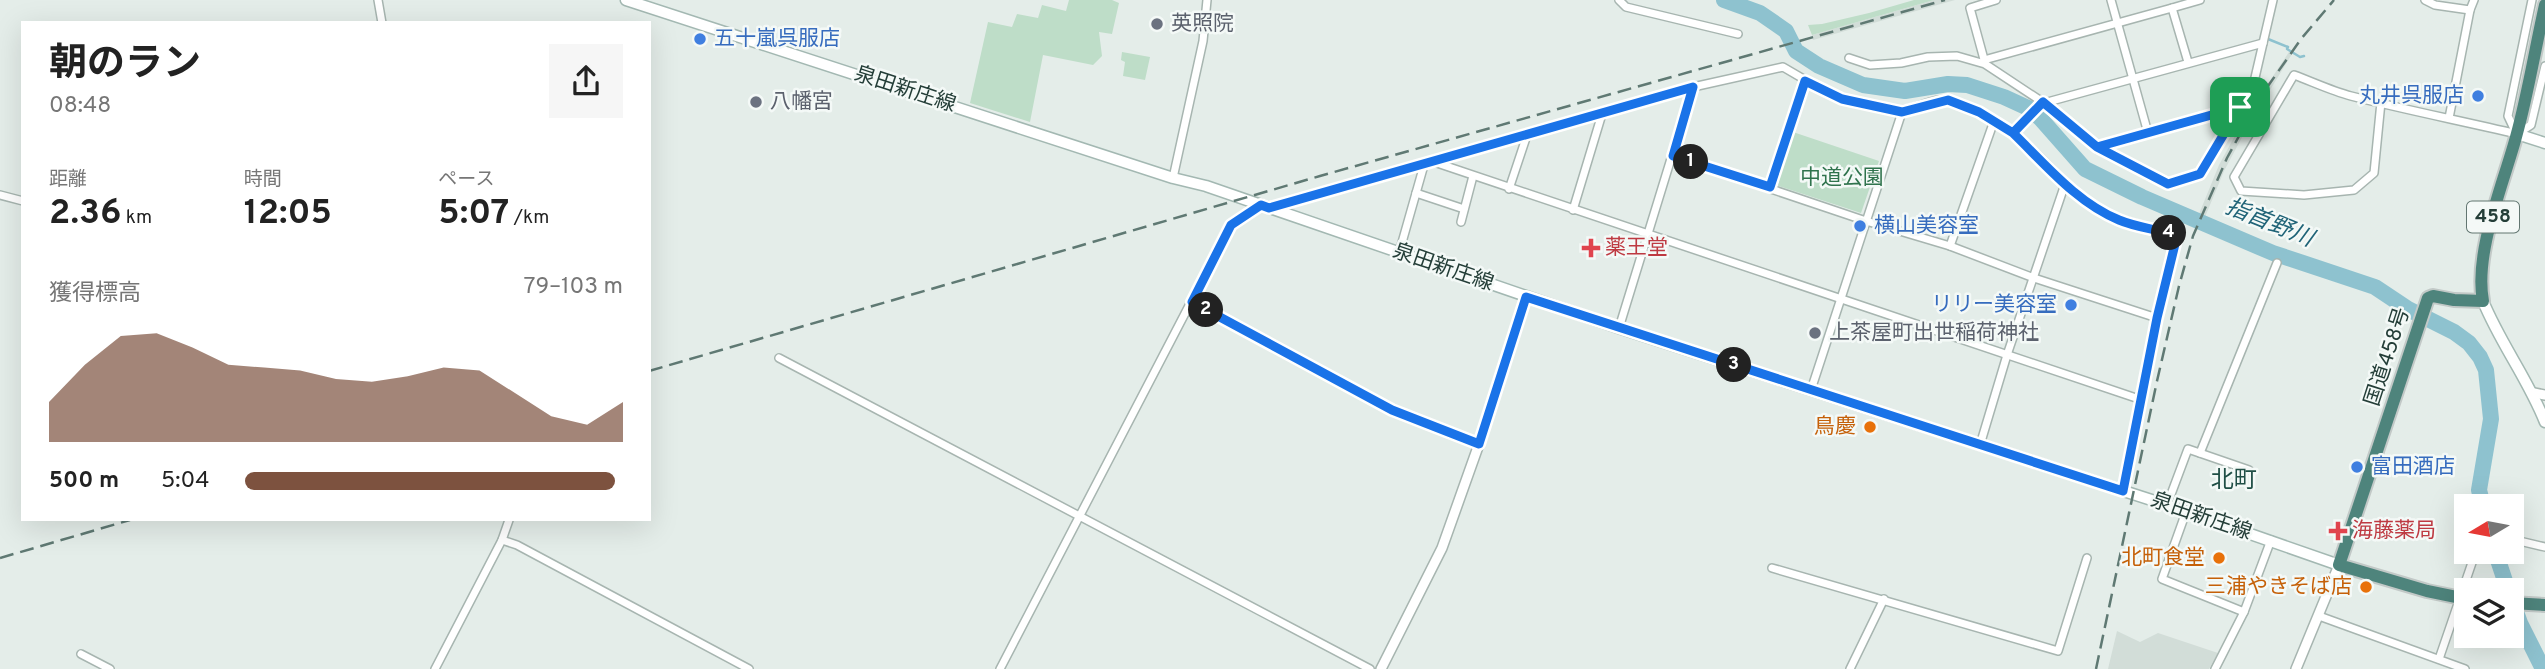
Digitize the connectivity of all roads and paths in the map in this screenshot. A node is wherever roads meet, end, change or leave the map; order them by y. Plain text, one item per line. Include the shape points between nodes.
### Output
1 (378, 0) edge
2 (626, 0) edge
3 (1208, 0) edge
4 (1619, 0) edge
5 (1996, 0) edge
6 (2111, 0) edge
7 (2200, 0) edge
8 (2273, 0) edge
9 (2425, 0) edge
10 (2474, 0) edge
11 (2532, 0) edge
12 (2545, 5) edge
13 (2172, 8) junction
14 (2470, 10) junction
15 (382, 21) edge
16 (2118, 22) junction
17 (1738, 34) dead end
18 (2263, 43) junction
19 (1849, 58) dead end
20 (1985, 62) junction
21 (2188, 62) junction
22 (2545, 70) edge
23 (2133, 79) junction
24 (1805, 81) junction
25 (1693, 87) junction
26 (2044, 103) junction
27 (2381, 103) junction
28 (2240, 107) junction
29 (1902, 112) junction
30 (1602, 114) junction
31 (2449, 118) junction
32 (1994, 121) junction
33 (2013, 133) junction
34 (2148, 133) junction
35 (2517, 134) junction
36 (1527, 135) junction
37 (2545, 142) edge
38 (2097, 147) junction
39 (1673, 156) junction
40 (1433, 162) junction
41 (1424, 165) junction
42 (1473, 176) junction
43 (1173, 178) junction
44 (2065, 184) junction
45 (1770, 187) junction
46 (1509, 189) junction
47 (1416, 193) junction
48 (0, 195) edge
49 (21, 200) edge
50 (1265, 206) junction
51 (1464, 209) junction
52 (1573, 210) junction
53 (1866, 221) junction
54 (1461, 222) dead end
55 (1647, 236) junction
56 (1950, 246) junction
57 (1399, 253) junction
58 (2277, 263) dead end
59 (2034, 278) junction
60 (1526, 297) junction
61 (1840, 299) junction
62 (2483, 301) junction
63 (1192, 302) junction
64 (2157, 318) junction
65 (1619, 328) junction
66 (2007, 355) junction
67 (779, 358) dead end
68 (1811, 390) junction
69 (2534, 393) junction
70 (2545, 395) edge
71 (2142, 400) junction
72 (2545, 422) edge
73 (1479, 444) junction
74 (1980, 445) junction
75 (2200, 453) junction
76 (2249, 470) dead end
77 (2123, 491) junction
78 (2167, 505) junction
79 (2186, 512) junction
80 (1079, 515) junction
81 (509, 521) edge
82 (502, 540) junction
83 (2271, 540) junction
84 (2524, 542) edge
85 (2545, 547) edge
86 (2088, 558) dead end
87 (2339, 565) junction
88 (1772, 568) dead end
89 (2454, 597) edge
90 (1884, 599) junction
91 (2244, 612) junction
92 (2319, 616) junction
93 (2454, 620) edge
94 (81, 654) dead end
95 (2439, 659) junction
96 (110, 669) edge
97 (435, 669) edge
98 (749, 669) edge
99 (1000, 669) edge
100 (1370, 669) edge
101 (1381, 669) edge
102 (1850, 669) edge
103 (2215, 669) edge
104 (2296, 669) edge
105 (2465, 669) edge

1 - 15 street
2 - 43 main road, 泉田新庄線
3 - 43 street
4 - 17 street via 1626,6
5 - 20 street via 1970,8
6 - 16 street
7 - 13 street
8 - 18 street
9 - 14 street
10 - 14 street
11 - 35 street via 2508,116
12 - 35 highway, 458
13 - 16 street
13 - 21 street
14 - 31 street
16 - 20 street
16 - 23 street
18 - 21 street
18 - 28 street via 2254,82
19 - 20 street via 1870,65 1957,56
20 - 26 street
21 - 23 street
22 - 35 street via 2530,125
23 - 26 street
23 - 34 street
24 - 25 street via 1783,67
24 - 29 street via 1842,99
24 - 45 street
25 - 30 street
25 - 39 street
26 - 33 street
26 - 38 street
27 - 27 street via 2294,75 2234,177 2241,191 2304,195 2354,190 2374,173
27 - 31 street
28 - 34 street
28 - 38 street via 2200,174 2168,184
29 - 32 street via 1948,100
29 - 53 street
30 - 36 street
30 - 52 street
31 - 35 street
32 - 33 street
32 - 56 street
33 - 44 street
34 - 38 street
35 - 37 main road
35 - 62 highway, 458 via 2484,249
36 - 40 street
36 - 46 street
39 - 45 street
39 - 55 street
40 - 41 street
40 - 42 street
41 - 47 street
41 - 50 street
42 - 46 street
42 - 51 street
43 - 50 main road, 泉田新庄線
44 - 59 street
44 - 64 street via 2118,220 2177,236
45 - 53 street
46 - 52 street
47 - 51 street
47 - 57 street
48 - 49 street
50 - 57 main road, 泉田新庄線
50 - 63 street via 1231,225
51 - 54 street
52 - 55 street
53 - 56 street
53 - 61 street
55 - 61 street
55 - 65 street
56 - 59 street
57 - 60 main road, 泉田新庄線
58 - 75 street
59 - 64 street
59 - 66 street
60 - 65 main road, 泉田新庄線
60 - 73 street
61 - 66 street
61 - 68 street
62 - 69 main road
62 - 87 highway, 国道458号 via 2428,298
63 - 73 street via 1392,410
63 - 80 street
64 - 71 street
65 - 68 main road, 泉田新庄線
66 - 71 street
66 - 74 street
67 - 80 street
68 - 74 main road, 泉田新庄線
69 - 70 street
69 - 72 main road
71 - 77 street
73 - 101 street via 1442,548
74 - 77 main road, 泉田新庄線
75 - 76 street
75 - 78 street via 2188,449
77 - 78 main road, 泉田新庄線
78 - 79 main road, 泉田新庄線
79 - 83 main road, 泉田新庄線
79 - 91 street via 2162,579
80 - 99 street
80 - 100 street
81 - 82 street
82 - 97 street
82 - 98 street
83 - 87 main road, 泉田新庄線
83 - 91 street
84 - 85 street
86 - 90 street via 2058,651
87 - 89 highway
87 - 92 street
88 - 90 street
90 - 102 street
91 - 103 street
92 - 95 street
92 - 104 street
93 - 95 street
94 - 96 street
95 - 105 street

